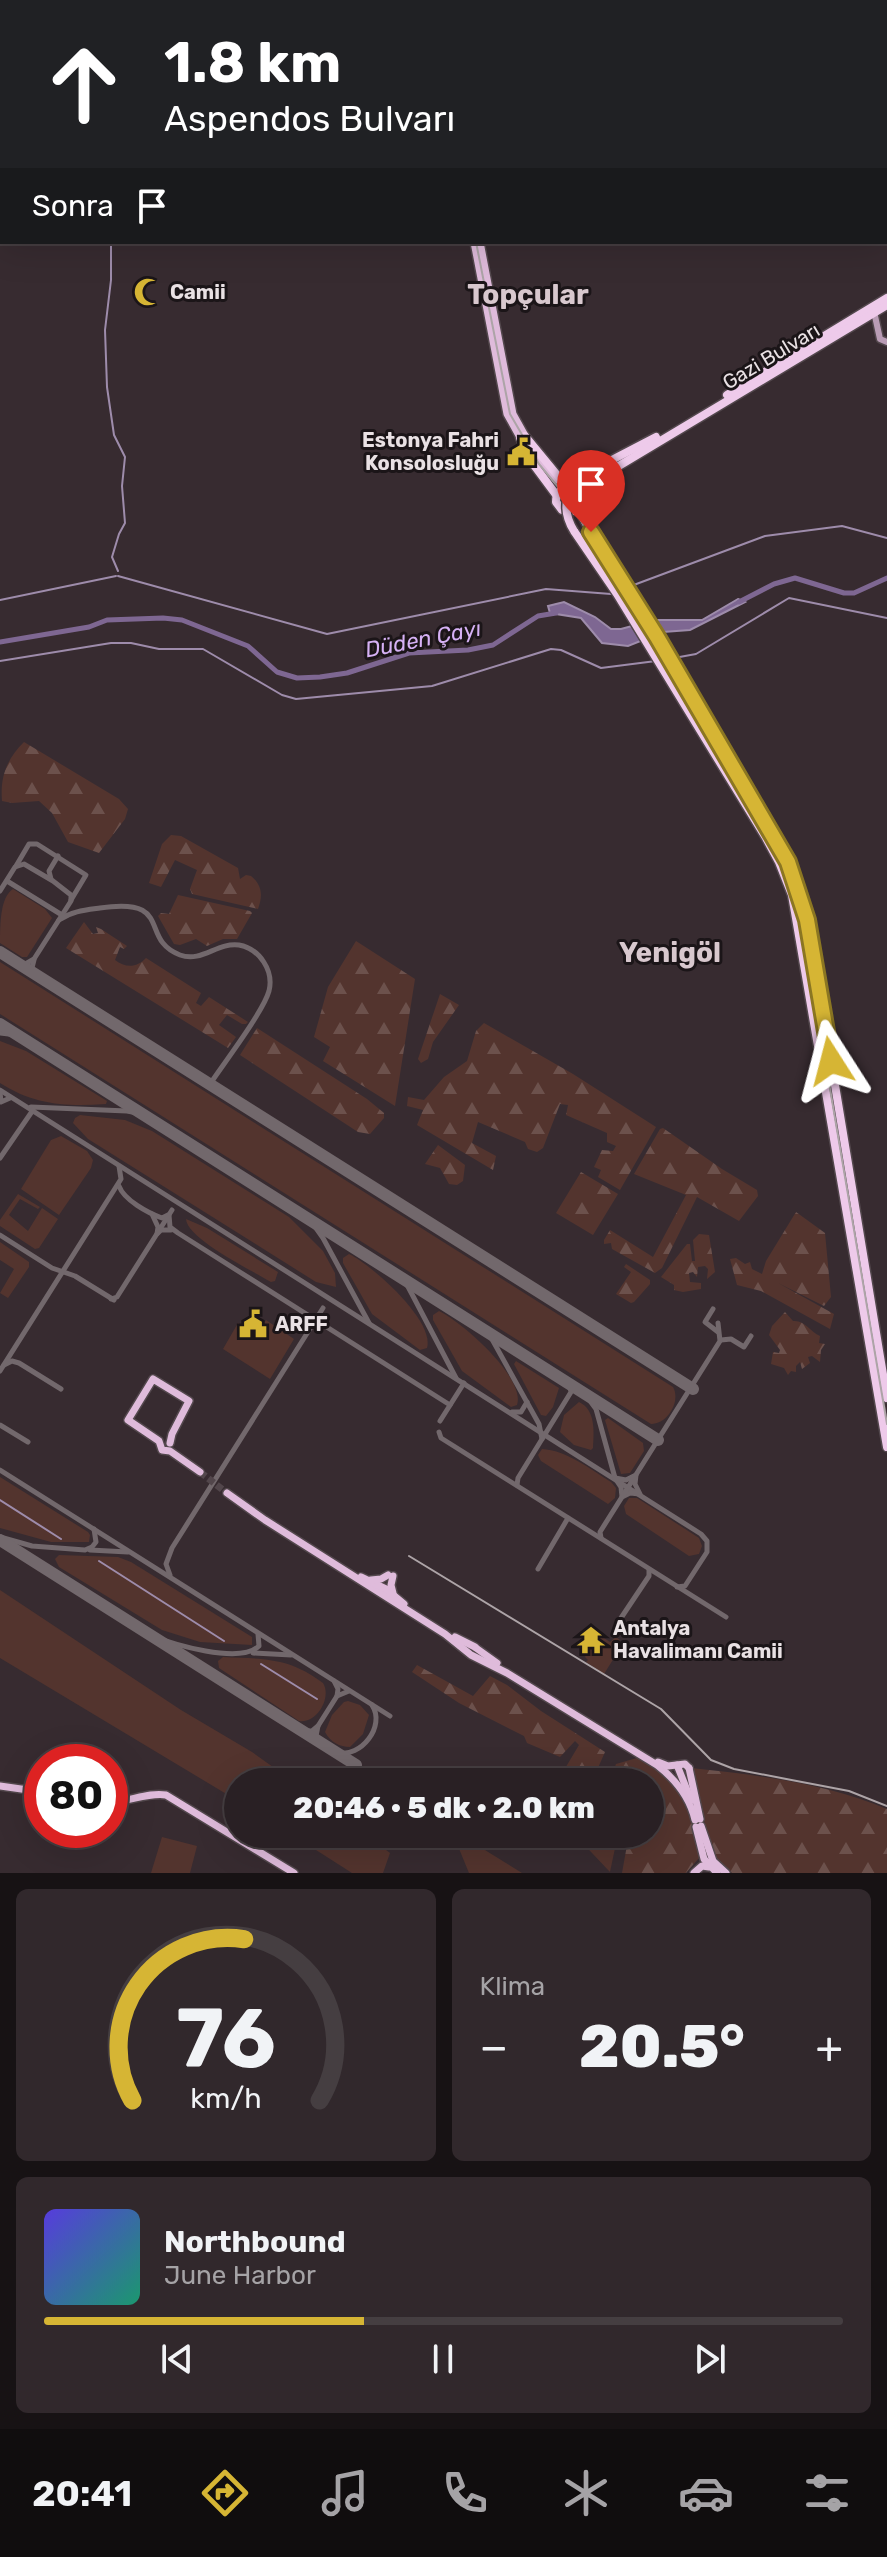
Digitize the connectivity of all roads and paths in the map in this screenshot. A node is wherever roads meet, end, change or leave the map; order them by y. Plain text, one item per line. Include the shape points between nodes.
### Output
1 (477, 244) edge
2 (887, 304) edge
3 (875, 316) junction
4 (887, 342) edge
5 (714, 408) junction
6 (678, 425) junction
7 (671, 434) junction
8 (523, 437) junction
9 (563, 489) junction
10 (578, 505) junction
11 (562, 510) junction
12 (595, 528) junction
13 (619, 587) junction
14 (669, 658) junction
15 (674, 687) junction
16 (704, 728) junction
17 (802, 921) junction
18 (887, 1398) edge
19 (884, 1443) edge
20 (166, 1444) junction
21 (201, 1471) tunnel mouth
22 (361, 1577) junction
23 (382, 1591) junction
24 (397, 1598) junction
25 (460, 1640) junction
26 (474, 1650) junction
27 (490, 1659) junction
28 (661, 1768) edge
29 (682, 1769) junction
30 (664, 1770) edge
31 (664, 1771) edge
32 (0, 1784) edge
33 (24, 1787) edge
34 (166, 1793) junction
35 (128, 1796) edge
36 (697, 1821) junction
37 (224, 1826) edge
38 (261, 1848) edge
39 (701, 1848) junction
40 (696, 1869) edge
41 (714, 1871) edge
42 (294, 1873) edge
43 (302, 1873) edge
44 (726, 1873) edge

1 - 8 main road via 511,404
2 - 3 highway
2 - 5 highway, Gazi Bulvarı
2 - 6 highway, Gazi Bulvarı
3 - 4 main road via 880,339
3 - 5 highway via 738,399
5 - 7 highway, Gazi Bulvarı
6 - 9 highway
6 - 13 highway, bridge via 583,475 566,499 574,531
7 - 10 highway via 592,482
7 - 12 highway via 597,487 591,505
8 - 9 highway
8 - 9 highway via 531,461
9 - 10 highway
9 - 11 highway via 556,502
10 - 11 highway via 574,511
10 - 12 highway
10 - 13 main road
11 - 13 highway via 569,531
12 - 13 highway
13 - 14 highway
13 - 15 highway
14 - 16 highway
14 - 17 highway via 785,849 800,881
15 - 16 highway
15 - 17 highway via 771,855
16 - 17 highway via 779,862
16 - 17 highway via 781,849 798,887
17 - 18 highway
17 - 19 highway
20 - 20 main road via 188,1399 152,1379 127,1418
20 - 21 main road
22 - 23 main road
22 - 23 main road via 228,1491
22 - 24 main road via 377,1580 390,1575
23 - 24 main road
23 - 26 main road
24 - 25 main road
25 - 26 main road
25 - 27 main road via 481,1639
26 - 27 main road
26 - 28 main road
27 - 29 main road via 649,1758
29 - 30 main road via 671,1774
29 - 36 main road
31 - 36 main road
32 - 33 main road
34 - 35 main road
34 - 37 main road
34 - 42 main road
36 - 39 main road
36 - 44 main road via 711,1859
38 - 43 main road
39 - 40 main road
39 - 41 main road
40 - 41 main road

